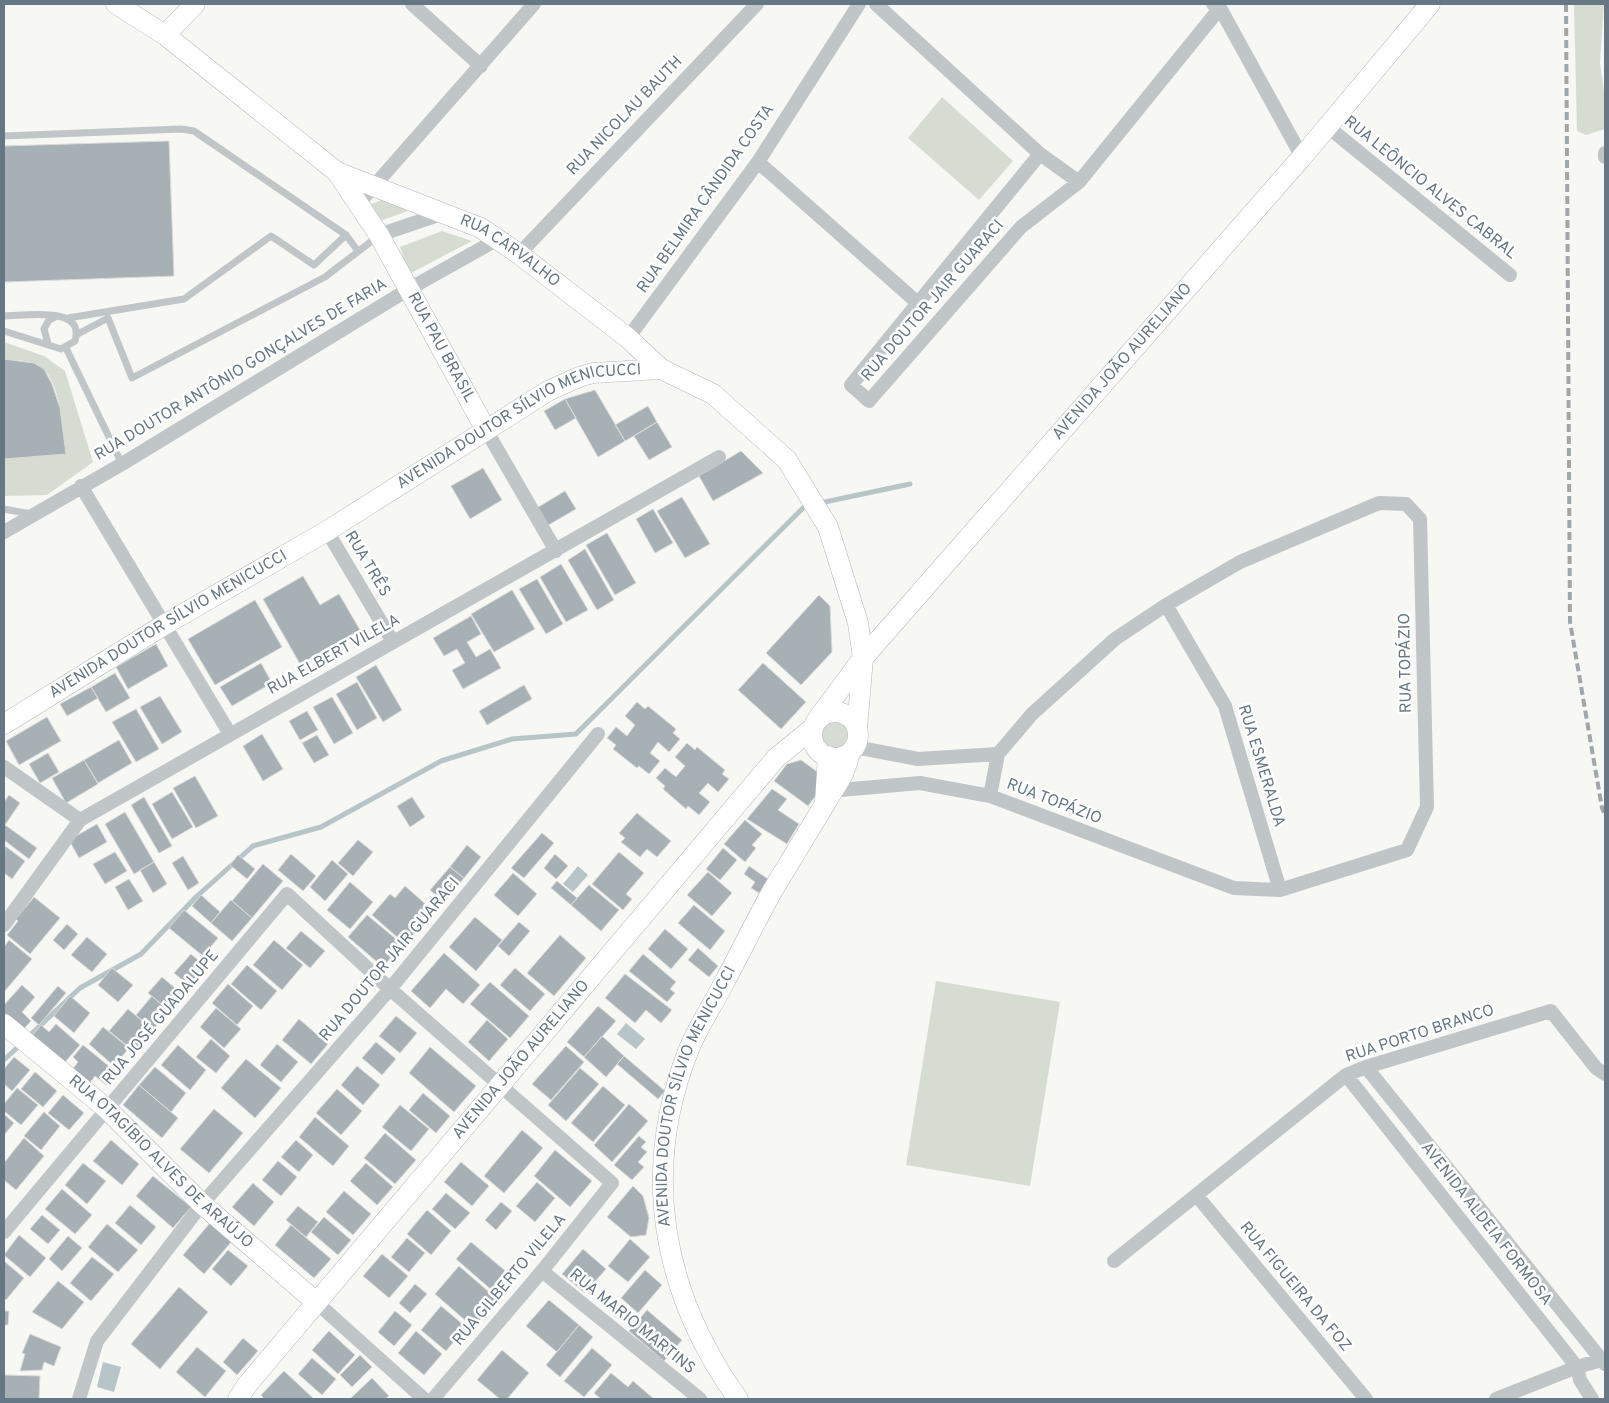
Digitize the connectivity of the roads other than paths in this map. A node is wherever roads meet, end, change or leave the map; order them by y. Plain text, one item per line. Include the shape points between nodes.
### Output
1 (116, 4) edge
2 (195, 4) edge
3 (412, 4) edge
4 (534, 4) edge
5 (757, 4) edge
6 (859, 4) edge
7 (876, 4) edge
8 (1430, 4) edge
9 (1216, 6) edge
10 (165, 35) junction
11 (481, 66) junction
12 (1328, 127) junction
13 (4, 136) edge
14 (1605, 153) edge
15 (1040, 154) junction
16 (1302, 157) junction
17 (1605, 158) edge
18 (758, 162) junction
19 (337, 172) junction
20 (1079, 182) junction
21 (372, 187) junction
22 (359, 203) junction
23 (444, 213) junction
24 (346, 235) junction
25 (379, 236) junction
26 (498, 239) junction
27 (358, 251) junction
28 (519, 254) junction
29 (1510, 275) dead end
30 (409, 289) junction
31 (919, 304) junction
32 (4, 316) edge
33 (58, 316) junction
34 (68, 318) junction
35 (4, 331) edge
36 (76, 335) junction
37 (628, 338) junction
38 (48, 344) junction
39 (66, 348) junction
40 (661, 369) junction
41 (486, 430) junction
42 (719, 456) dead end
43 (122, 464) junction
44 (81, 486) junction
45 (4, 509) edge
46 (34, 514) junction
47 (327, 531) junction
48 (4, 532) edge
49 (556, 551) junction
50 (1166, 605) junction
51 (164, 624) junction
52 (393, 642) junction
53 (863, 658) junction
54 (4, 724) edge
55 (815, 724) junction
56 (230, 734) junction
57 (598, 734) dead end
58 (853, 743) junction
59 (823, 753) junction
60 (998, 754) junction
61 (776, 758) junction
62 (918, 759) junction
63 (4, 767) edge
64 (920, 783) junction
65 (828, 795) junction
66 (990, 796) junction
67 (80, 820) junction
68 (1280, 890) junction
69 (4, 925) edge
70 (390, 989) junction
71 (4, 1024) edge
72 (1366, 1067) junction
73 (1605, 1074) edge
74 (1346, 1075) junction
75 (500, 1085) junction
76 (107, 1109) junction
77 (1413, 1124) junction
78 (1396, 1137) junction
79 (1457, 1178) junction
80 (1440, 1193) junction
81 (1197, 1196) junction
82 (202, 1204) junction
83 (4, 1232) edge
84 (1514, 1250) junction
85 (1114, 1261) dead end
86 (1496, 1264) junction
87 (542, 1271) junction
88 (316, 1302) junction
89 (1562, 1309) junction
90 (1542, 1323) junction
91 (1605, 1361) edge
92 (1577, 1367) junction
93 (79, 1399) edge
94 (238, 1399) edge
95 (424, 1399) edge
96 (433, 1399) edge
97 (700, 1399) edge
98 (738, 1399) edge
99 (1366, 1399) edge
100 (1496, 1399) edge
101 (1592, 1399) edge

1 - 10 main road
2 - 10 main road
3 - 11 street
4 - 11 street
5 - 28 street, RUA NICOLAU BAUTH
6 - 18 street, RUA BELMIRA CÂNDIDA COSTA
7 - 15 street
8 - 12 main road, AVENIDA JOÃO AURELIANO
9 - 16 street
9 - 20 street, RUA DOUTOR JAIR GUARACI
10 - 19 main road
11 - 21 street
12 - 16 main road, AVENIDA JOÃO AURELIANO
12 - 29 street, RUA LEÔNCIO ALVES CABRAL
13 - 24 lane via 188,129
14 - 17 street
15 - 20 street
15 - 31 street, RUA DOUTOR JAIR GUARACI
16 - 53 main road, AVENIDA JOÃO AURELIANO
18 - 31 street
18 - 37 street, RUA BELMIRA CÂNDIDA COSTA
19 - 21 main road, RUA CARVALHO
19 - 22 main road, RUA PAU BRASIL
20 - 31 street, RUA DOUTOR JAIR GUARACI via 1021,227 869,401 850,385
21 - 22 street
21 - 23 main road, RUA CARVALHO
22 - 25 main road, RUA PAU BRASIL
23 - 25 street
23 - 26 main road, RUA CARVALHO via 482,228
24 - 27 lane
24 - 34 lane via 314,265 271,236 184,299
25 - 27 lane
25 - 30 main road, RUA PAU BRASIL
26 - 28 main road, RUA CARVALHO
26 - 30 street, RUA DOUTOR ANTÔNIO GONÇALVES DE FARIA
27 - 36 lane via 325,277 132,378 108,318
28 - 37 main road, RUA CARVALHO
30 - 41 main road, RUA PAU BRASIL
30 - 43 street, RUA DOUTOR ANTÔNIO GONÇALVES DE FARIA
32 - 33 lane
33 - 34 lane
33 - 38 lane via 48,320 44,329
34 - 36 lane via 75,325
35 - 38 lane
36 - 39 lane via 75,341
37 - 40 main road, RUA CARVALHO
38 - 39 lane via 58,349
39 - 43 lane
40 - 41 main road, AVENIDA DOUTOR SÍLVIO MENICUCCI via 593,373 579,377 548,391
40 - 53 main road, AVENIDA DOUTOR SÍLVIO MENICUCCI via 713,394 787,460 828,527 858,623
41 - 47 main road, AVENIDA DOUTOR SÍLVIO MENICUCCI
41 - 49 street, RUA PAU BRASIL
42 - 49 street, RUA ELBERT VILELA
43 - 44 street, RUA DOUTOR ANTÔNIO GONÇALVES DE FARIA
44 - 46 street, RUA DOUTOR ANTÔNIO GONÇALVES DE FARIA
44 - 51 street
45 - 46 lane
46 - 48 street, RUA DOUTOR ANTÔNIO GONÇALVES DE FARIA
47 - 51 main road, AVENIDA DOUTOR SÍLVIO MENICUCCI
47 - 52 street, RUA TRÊS
49 - 52 street, RUA ELBERT VILELA
50 - 60 street, RUA TOPÁZIO via 1115,639 1032,714
50 - 68 street, RUA ESMERALDA via 1225,706
50 - 68 street, RUA TOPÁZIO via 1240,562 1379,502 1406,504 1420,518 1427,807 1407,850
51 - 54 main road, AVENIDA DOUTOR SÍLVIO MENICUCCI
51 - 56 street
52 - 56 street, RUA ELBERT VILELA
53 - 55 main road, AVENIDA JOÃO AURELIANO
53 - 58 main road, AVENIDA DOUTOR SÍLVIO MENICUCCI
55 - 58 main road via 834,712 843,714 851,720
55 - 59 main road via 812,736
55 - 61 main road, AVENIDA JOÃO AURELIANO
56 - 67 street, RUA ELBERT VILELA
57 - 70 street, RUA DOUTOR JAIR GUARACI
58 - 59 main road via 840,758
58 - 62 street
58 - 65 main road, AVENIDA DOUTOR SÍLVIO MENICUCCI via 845,773
59 - 61 main road
59 - 65 main road, AVENIDA DOUTOR SÍLVIO MENICUCCI
60 - 62 street
60 - 66 street
61 - 75 main road, AVENIDA JOÃO AURELIANO
62 - 64 street
63 - 67 street
64 - 65 street, RUA TOPÁZIO
64 - 66 street, RUA TOPÁZIO
65 - 98 main road, AVENIDA DOUTOR SÍLVIO MENICUCCI via 773,890 689,1049 668,1120 662,1186 668,1252 688,1313 717,1370
66 - 68 street, RUA TOPÁZIO via 1234,888
67 - 69 street, RUA ELBERT VILELA
70 - 75 street
70 - 76 street, RUA JOSÉ GUADALUPE via 287,894
70 - 82 street, RUA DOUTOR JAIR GUARACI
71 - 76 main road, RUA OTAGÍBIO ALVES DE ARAÚJO
72 - 73 street, RUA PORTO BRANCO via 1551,1012 1596,1068
72 - 74 street, RUA PORTO BRANCO
72 - 77 street, AVENIDA ALDEIA FORMOSA
74 - 78 street, AVENIDA ALDEIA FORMOSA
74 - 81 street, RUA PORTO BRANCO
75 - 87 street, RUA GILBERTO VILELA via 612,1183
75 - 88 main road, AVENIDA JOÃO AURELIANO
76 - 82 main road, RUA OTAGÍBIO ALVES DE ARAÚJO
76 - 83 street, RUA JOSÉ GUADALUPE
77 - 78 street
77 - 79 street, AVENIDA ALDEIA FORMOSA
78 - 80 street, AVENIDA ALDEIA FORMOSA
79 - 80 street
79 - 84 street, AVENIDA ALDEIA FORMOSA
80 - 86 street, AVENIDA ALDEIA FORMOSA
81 - 85 street, RUA PORTO BRANCO
81 - 99 street, RUA FIGUEIRA DA FOZ
82 - 88 main road, RUA OTAGÍBIO ALVES DE ARAÚJO
82 - 93 street, RUA DOUTOR JAIR GUARACI via 97,1341
84 - 86 street
84 - 89 street, AVENIDA ALDEIA FORMOSA
86 - 90 street, AVENIDA ALDEIA FORMOSA
87 - 96 street, RUA GILBERTO VILELA
87 - 97 street, RUA MARIO MARTINS
88 - 94 main road, AVENIDA JOÃO AURELIANO
88 - 95 street
89 - 90 street
89 - 91 street, AVENIDA ALDEIA FORMOSA
90 - 92 street, AVENIDA ALDEIA FORMOSA
91 - 92 street
92 - 100 street
92 - 101 street, AVENIDA ALDEIA FORMOSA via 1580,1380

